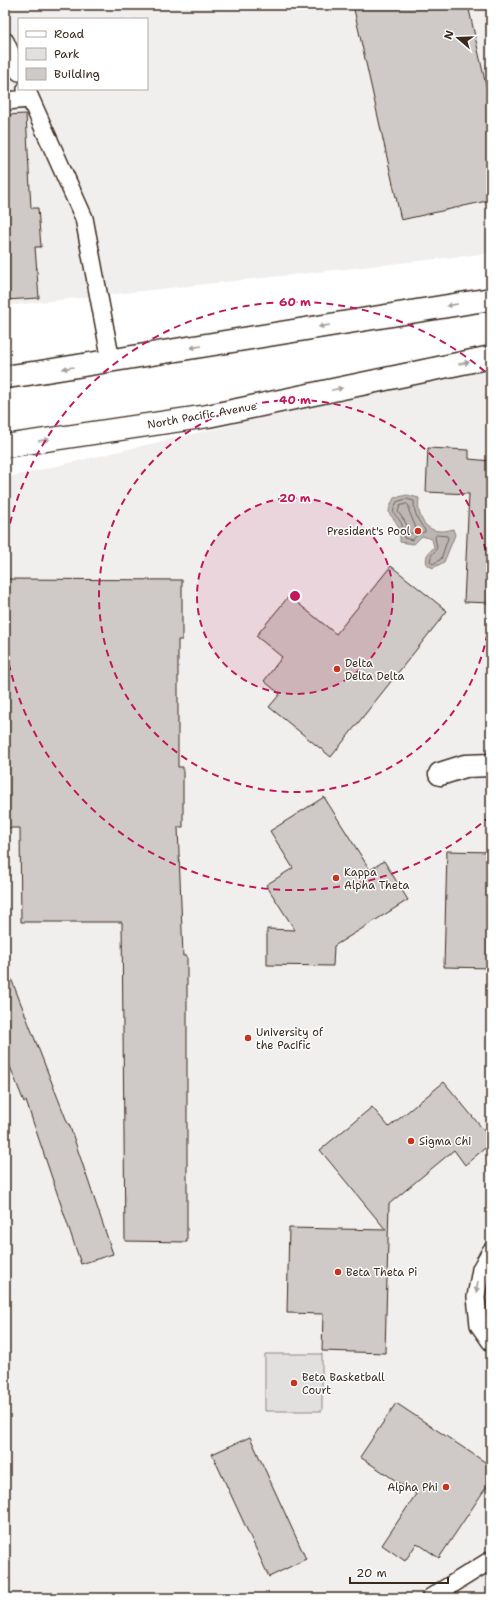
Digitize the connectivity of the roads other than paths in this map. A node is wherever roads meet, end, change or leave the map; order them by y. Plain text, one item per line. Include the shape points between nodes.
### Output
1 (5, 41) edge
2 (16, 65) edge
3 (28, 94) edge
4 (5, 101) edge
5 (491, 299) edge
6 (491, 357) edge
7 (111, 361) junction
8 (5, 376) edge
9 (5, 446) edge
10 (491, 765) edge
11 (440, 774) dead end
12 (491, 1252) edge
13 (491, 1342) edge
14 (491, 1560) edge
15 (430, 1598) edge

1 - 2 lane
3 - 4 lane
3 - 7 lane via 84,218
5 -> 7 street
9 -> 6 street, North Pacific Avenue via 208,416
7 -> 8 street
10 - 11 street via 464,766
12 -> 13 lane via 481,1269 476,1297 479,1325
14 - 15 lane

